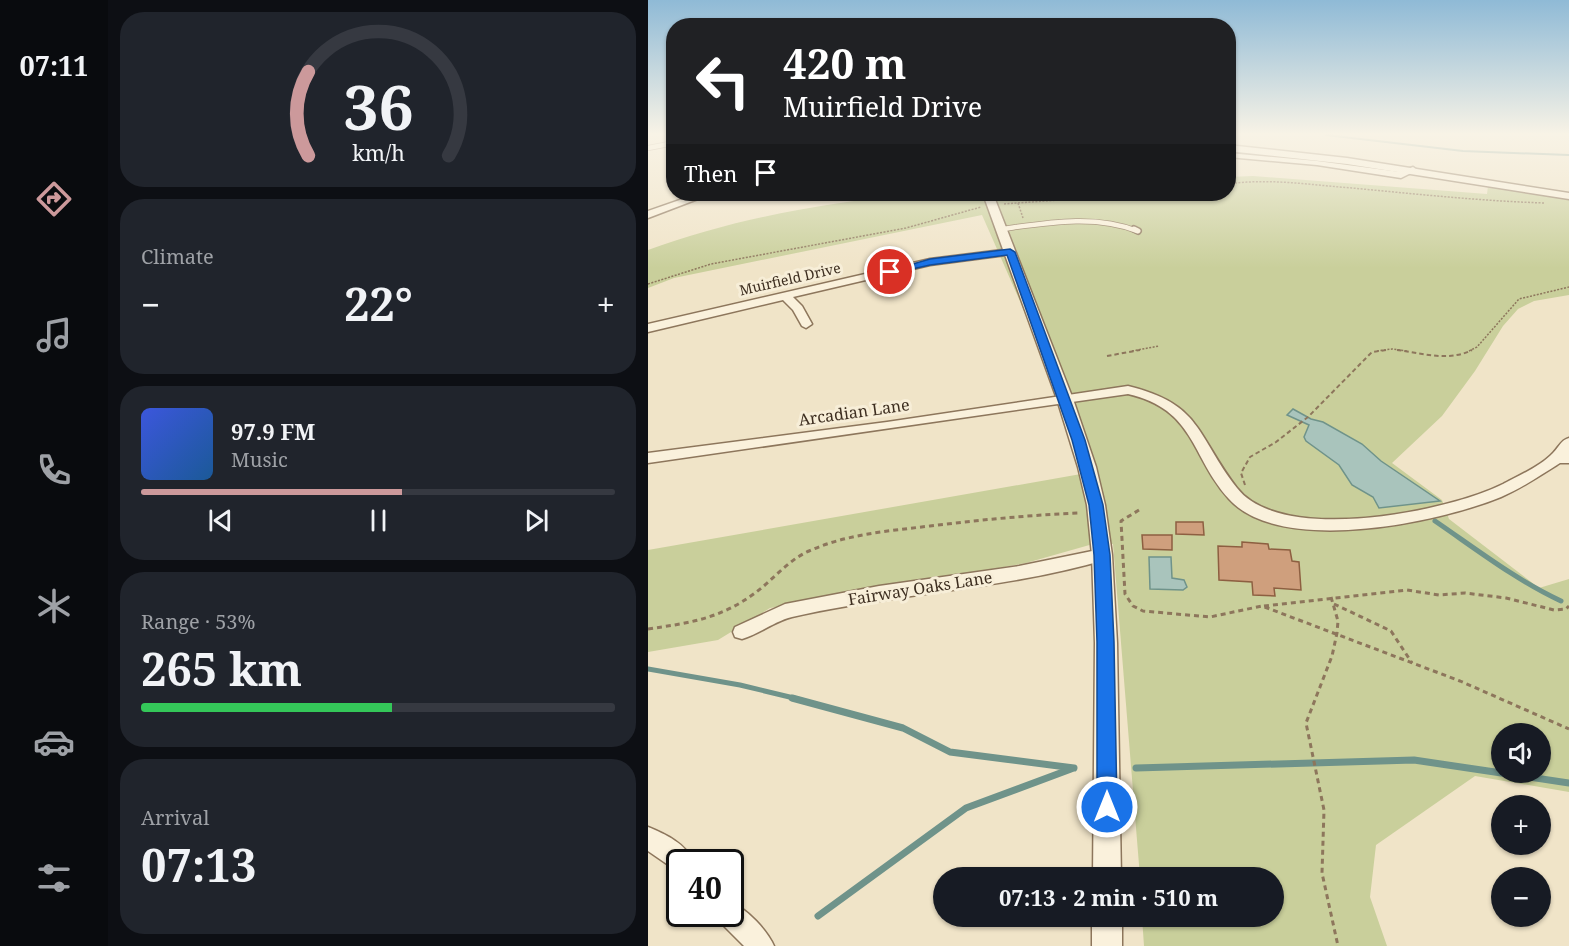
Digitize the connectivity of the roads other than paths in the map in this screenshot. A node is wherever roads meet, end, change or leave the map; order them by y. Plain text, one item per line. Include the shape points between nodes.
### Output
1 (1468, 179) edge
2 (1569, 196) edge
3 (687, 201) edge
4 (991, 201) edge
5 (648, 215) edge
6 (1002, 229) junction
7 (1138, 231) dead end
8 (1010, 252) junction
9 (785, 296) junction
10 (806, 324) dead end
11 (648, 328) edge
12 (1065, 399) junction
13 (1569, 442) edge
14 (648, 458) edge
15 (1563, 458) edge
16 (1102, 555) junction
17 (741, 633) dead end
18 (648, 838) edge
19 (668, 849) edge
20 (1107, 867) edge
21 (743, 927) edge
22 (1107, 927) edge
23 (761, 946) edge
24 (1107, 946) edge

1 - 2 street
3 - 5 street
4 - 6 street
6 - 7 lane via 1101,221 1126,224
6 - 8 street
8 - 9 street, Muirfield Drive via 930,262
8 - 12 street
9 - 10 street via 798,308
9 - 11 street, Muirfield Drive
12 - 14 street, Arcadian Lane
12 - 15 street, Arcadian Lane via 1128,390 1161,399 1185,417 1242,502 1264,515 1298,523 1374,522 1457,507 1496,494
12 - 16 street via 1087,467
13 - 15 street
16 - 17 street, Fairway Oaks Lane via 785,611
16 - 20 street
18 - 19 street
21 - 23 street
22 - 24 street

